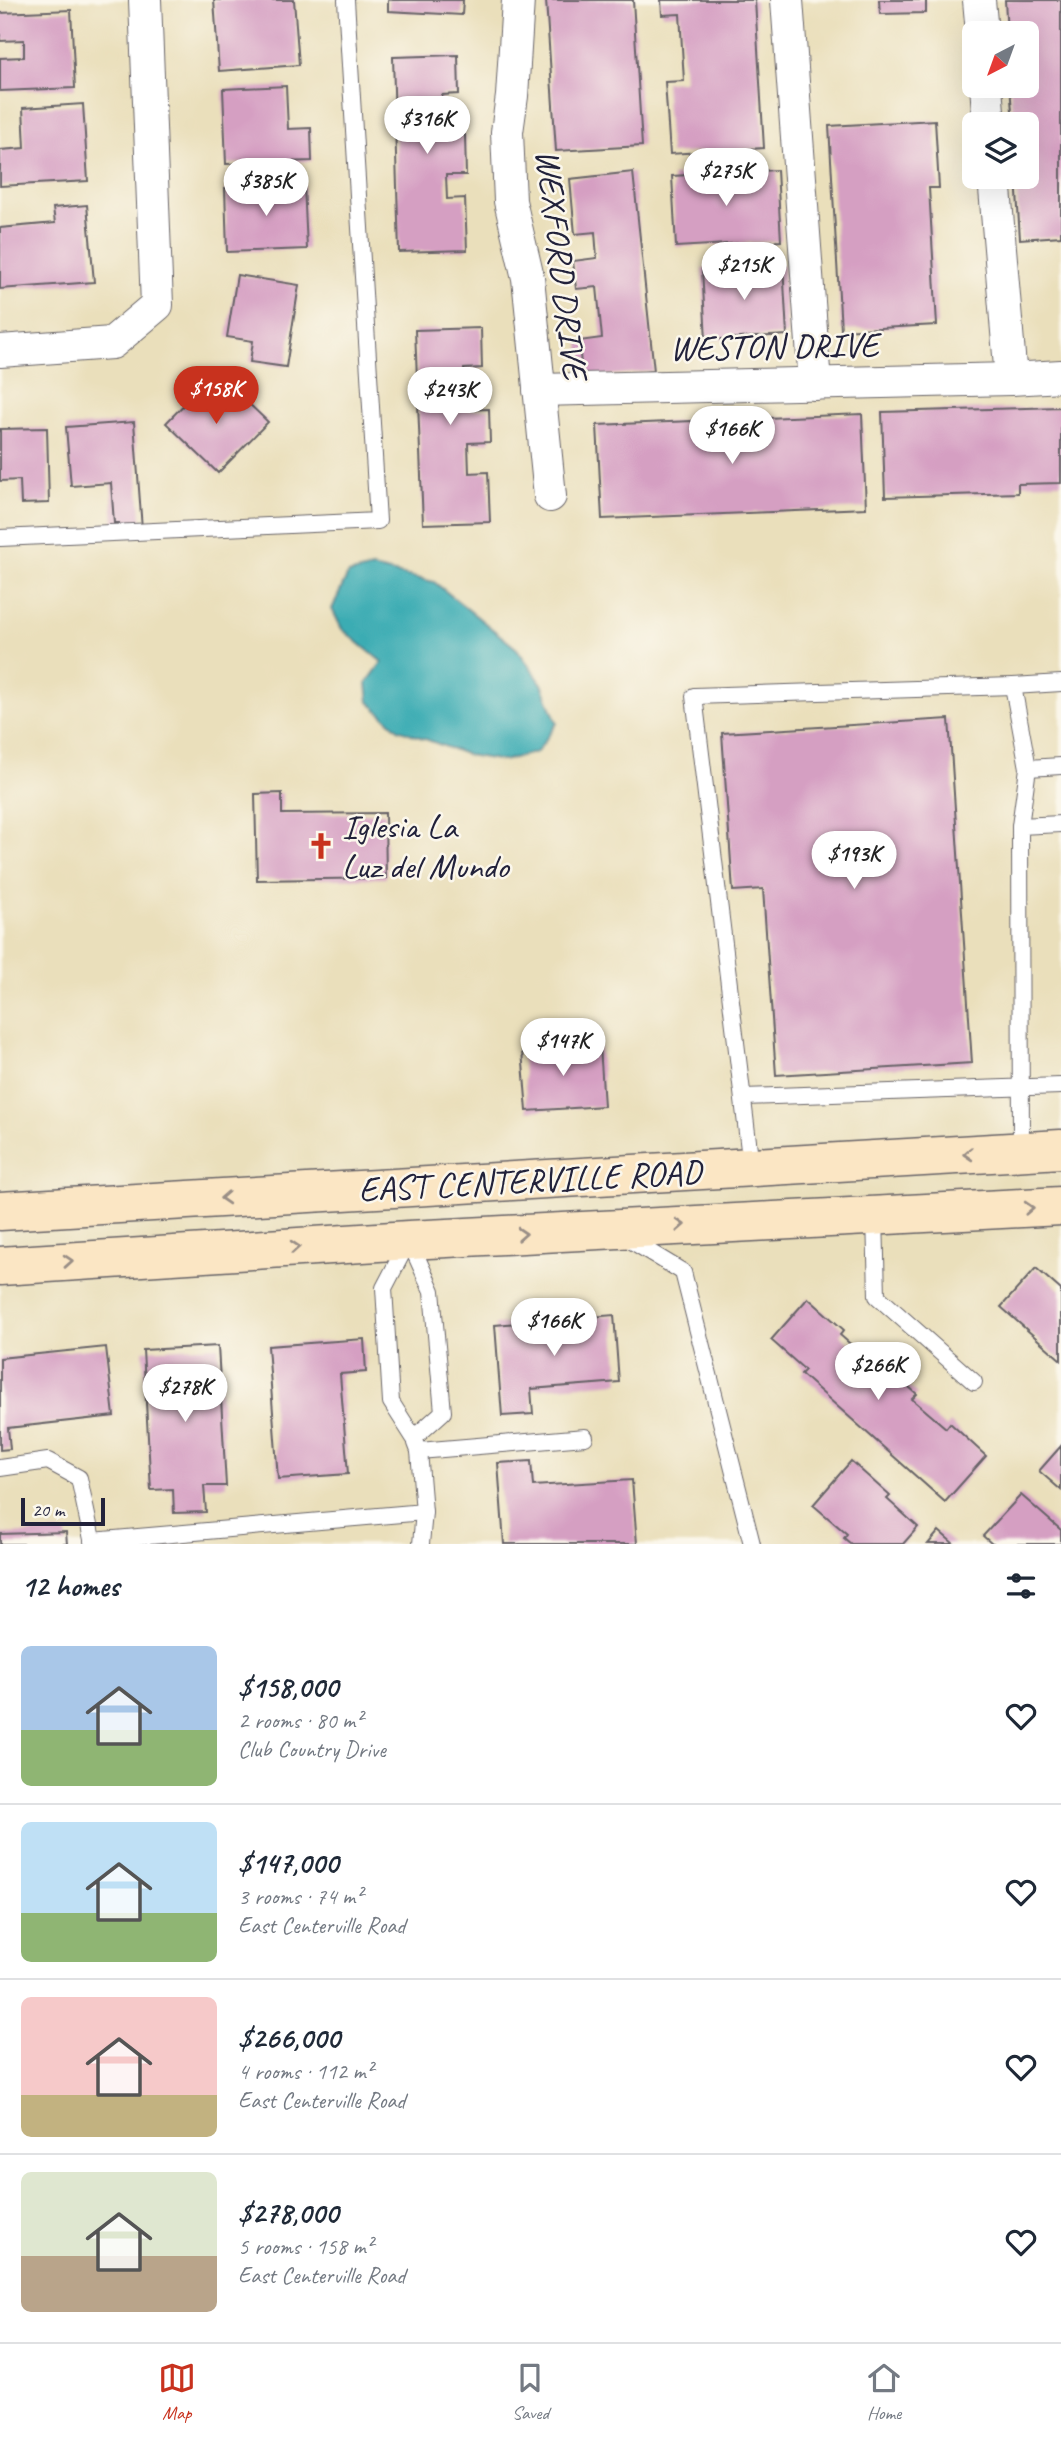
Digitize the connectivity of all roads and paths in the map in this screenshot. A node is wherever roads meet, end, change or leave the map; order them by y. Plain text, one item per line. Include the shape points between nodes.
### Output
1 (145, 0) edge
2 (346, 0) edge
3 (517, 0) edge
4 (787, 0) edge
5 (979, 0) edge
6 (981, 21) edge
7 (995, 189) edge
8 (0, 351) edge
9 (1061, 376) edge
10 (1011, 379) junction
11 (815, 384) junction
12 (539, 390) junction
13 (550, 496) dead end
14 (0, 538) edge
15 (1061, 683) edge
16 (1013, 686) junction
17 (1061, 766) edge
18 (1028, 768) junction
19 (1061, 824) edge
20 (1020, 826) junction
21 (1061, 1086) edge
22 (1020, 1088) junction
23 (744, 1097) junction
24 (1061, 1149) edge
25 (1021, 1151) junction
26 (874, 1159) junction
27 (751, 1167) junction
28 (402, 1188) junction
29 (1061, 1206) edge
30 (0, 1211) edge
31 (875, 1215) junction
32 (611, 1229) junction
33 (409, 1240) junction
34 (0, 1266) edge
35 (974, 1382) dead end
36 (585, 1437) dead end
37 (416, 1444) junction
38 (0, 1468) edge
39 (424, 1512) junction
40 (93, 1542) edge
41 (421, 1544) edge
42 (752, 1544) edge

1 - 8 street via 158,305 112,343
2 - 14 lane via 378,521
3 - 12 street, WEXFORD DRIVE via 507,132 510,201 528,278
4 - 11 street
5 - 6 street
7 - 10 street
9 - 10 street, WESTON DRIVE
10 - 11 street, WESTON DRIVE
11 - 12 street, WESTON DRIVE
12 - 13 street, WEXFORD DRIVE
15 - 16 lane
16 - 18 lane
16 - 23 lane via 694,696
17 - 18 lane
18 - 20 lane
19 - 20 lane
20 - 22 lane
21 - 22 lane
22 - 23 lane
22 - 25 lane
23 - 27 lane
24 - 25 main road, EAST CENTERVILLE ROAD
25 -> 26 main road, EAST CENTERVILLE ROAD
26 - 27 main road, EAST CENTERVILLE ROAD
26 - 31 main road
27 - 28 main road, EAST CENTERVILLE ROAD
28 -> 30 main road, EAST CENTERVILLE ROAD
28 - 33 main road
31 -> 29 main road, EAST CENTERVILLE ROAD
32 -> 31 main road, EAST CENTERVILLE ROAD
31 - 35 lane via 877,1296
33 -> 32 main road, EAST CENTERVILLE ROAD
32 - 42 lane via 683,1272
34 -> 33 main road, EAST CENTERVILLE ROAD
33 - 37 lane via 384,1288 391,1402
33 - 37 lane via 432,1291 443,1412
36 - 37 lane
37 - 39 lane
38 - 40 lane via 48,1461 79,1478
39 - 40 lane
39 - 41 lane

